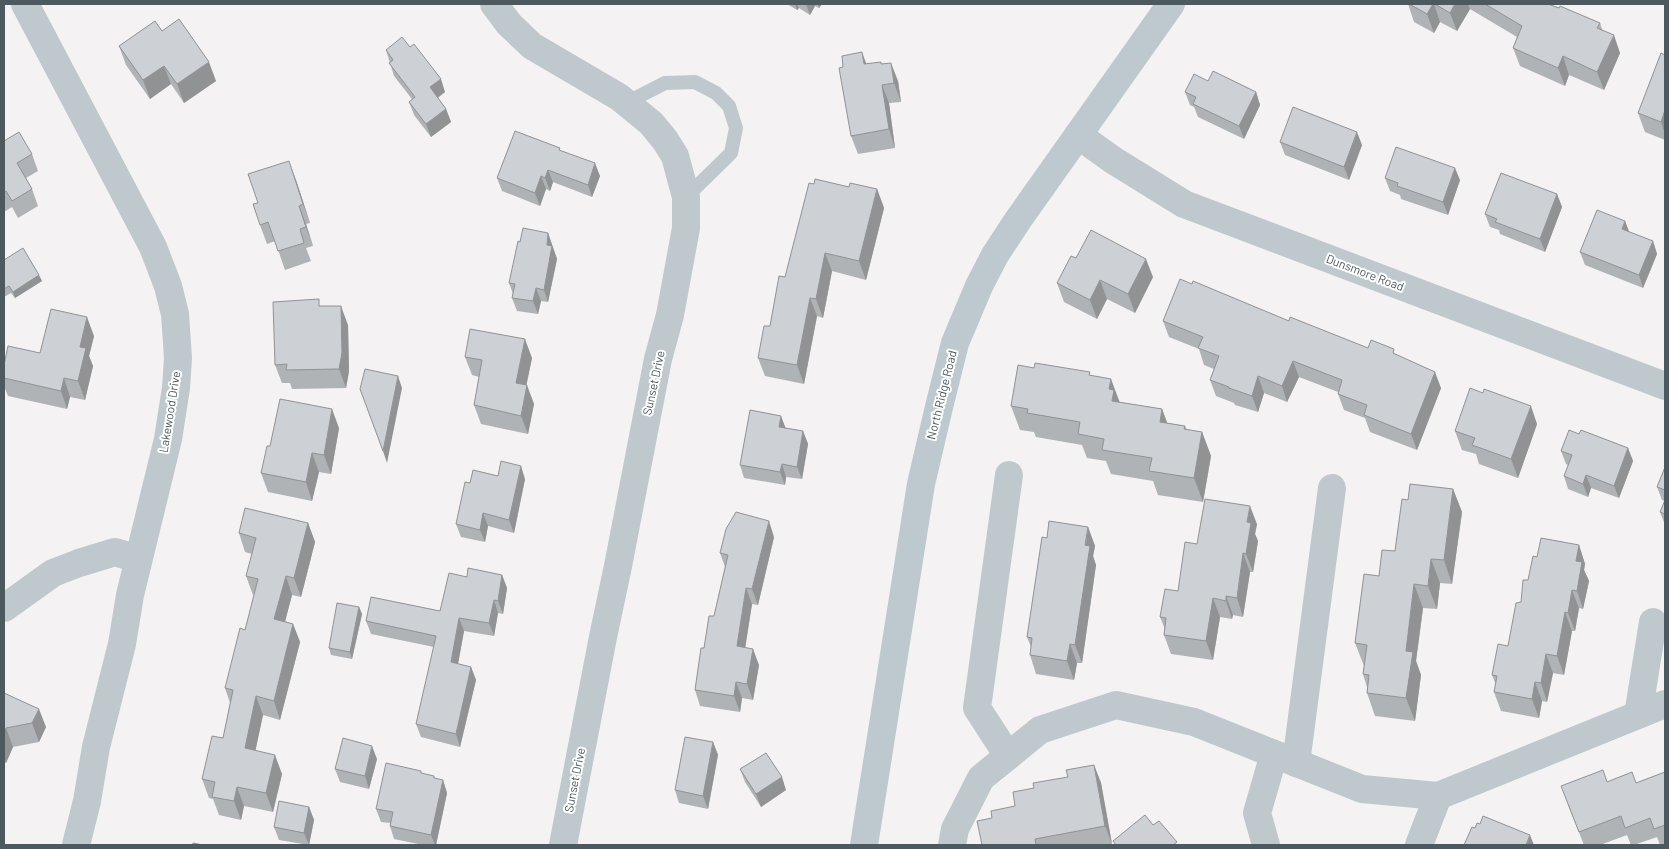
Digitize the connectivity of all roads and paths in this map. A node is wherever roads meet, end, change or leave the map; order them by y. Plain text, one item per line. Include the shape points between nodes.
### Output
1 (13, 4) edge
2 (25, 4) edge
3 (494, 4) edge
4 (1171, 4) edge
5 (4, 9) edge
6 (626, 104) junction
7 (1078, 135) junction
8 (686, 197) junction
9 (1665, 386) edge
10 (1009, 475) dead end
11 (1332, 488) dead end
12 (138, 559) junction
13 (4, 608) edge
14 (1653, 622) dead end
15 (1665, 704) edge
16 (1638, 715) junction
17 (1008, 756) junction
18 (1285, 758) junction
19 (1438, 796) junction
20 (76, 845) edge
21 (563, 845) edge
22 (864, 845) edge
23 (952, 845) edge
24 (1266, 845) edge
25 (1418, 845) edge

1 - 5 street
2 - 12 street, Lakewood Drive via 153,246 175,314 176,388 168,439
3 - 6 street, Sunset Drive via 532,46
4 - 7 main road, North Ridge Road
6 - 8 street, Sunset Drive via 651,123 665,140 675,156
6 - 8 lane via 665,83 695,82 716,93 729,106 736,128 731,153
7 - 9 street, Dunsmore Road via 1184,204
7 - 22 main road, North Ridge Road via 995,255 955,343 921,484
8 - 21 street, Sunset Drive via 686,228 670,315 658,359
10 - 17 street via 977,708
11 - 18 street
12 - 13 street via 115,552 79,563 53,573
12 - 20 street, Lakewood Drive
14 - 16 street
15 - 16 street
16 - 19 street
17 - 18 street via 1040,730 1116,705 1194,722
17 - 23 street via 982,778 955,829
18 - 19 street via 1362,789
18 - 24 street via 1257,813
19 - 25 street

